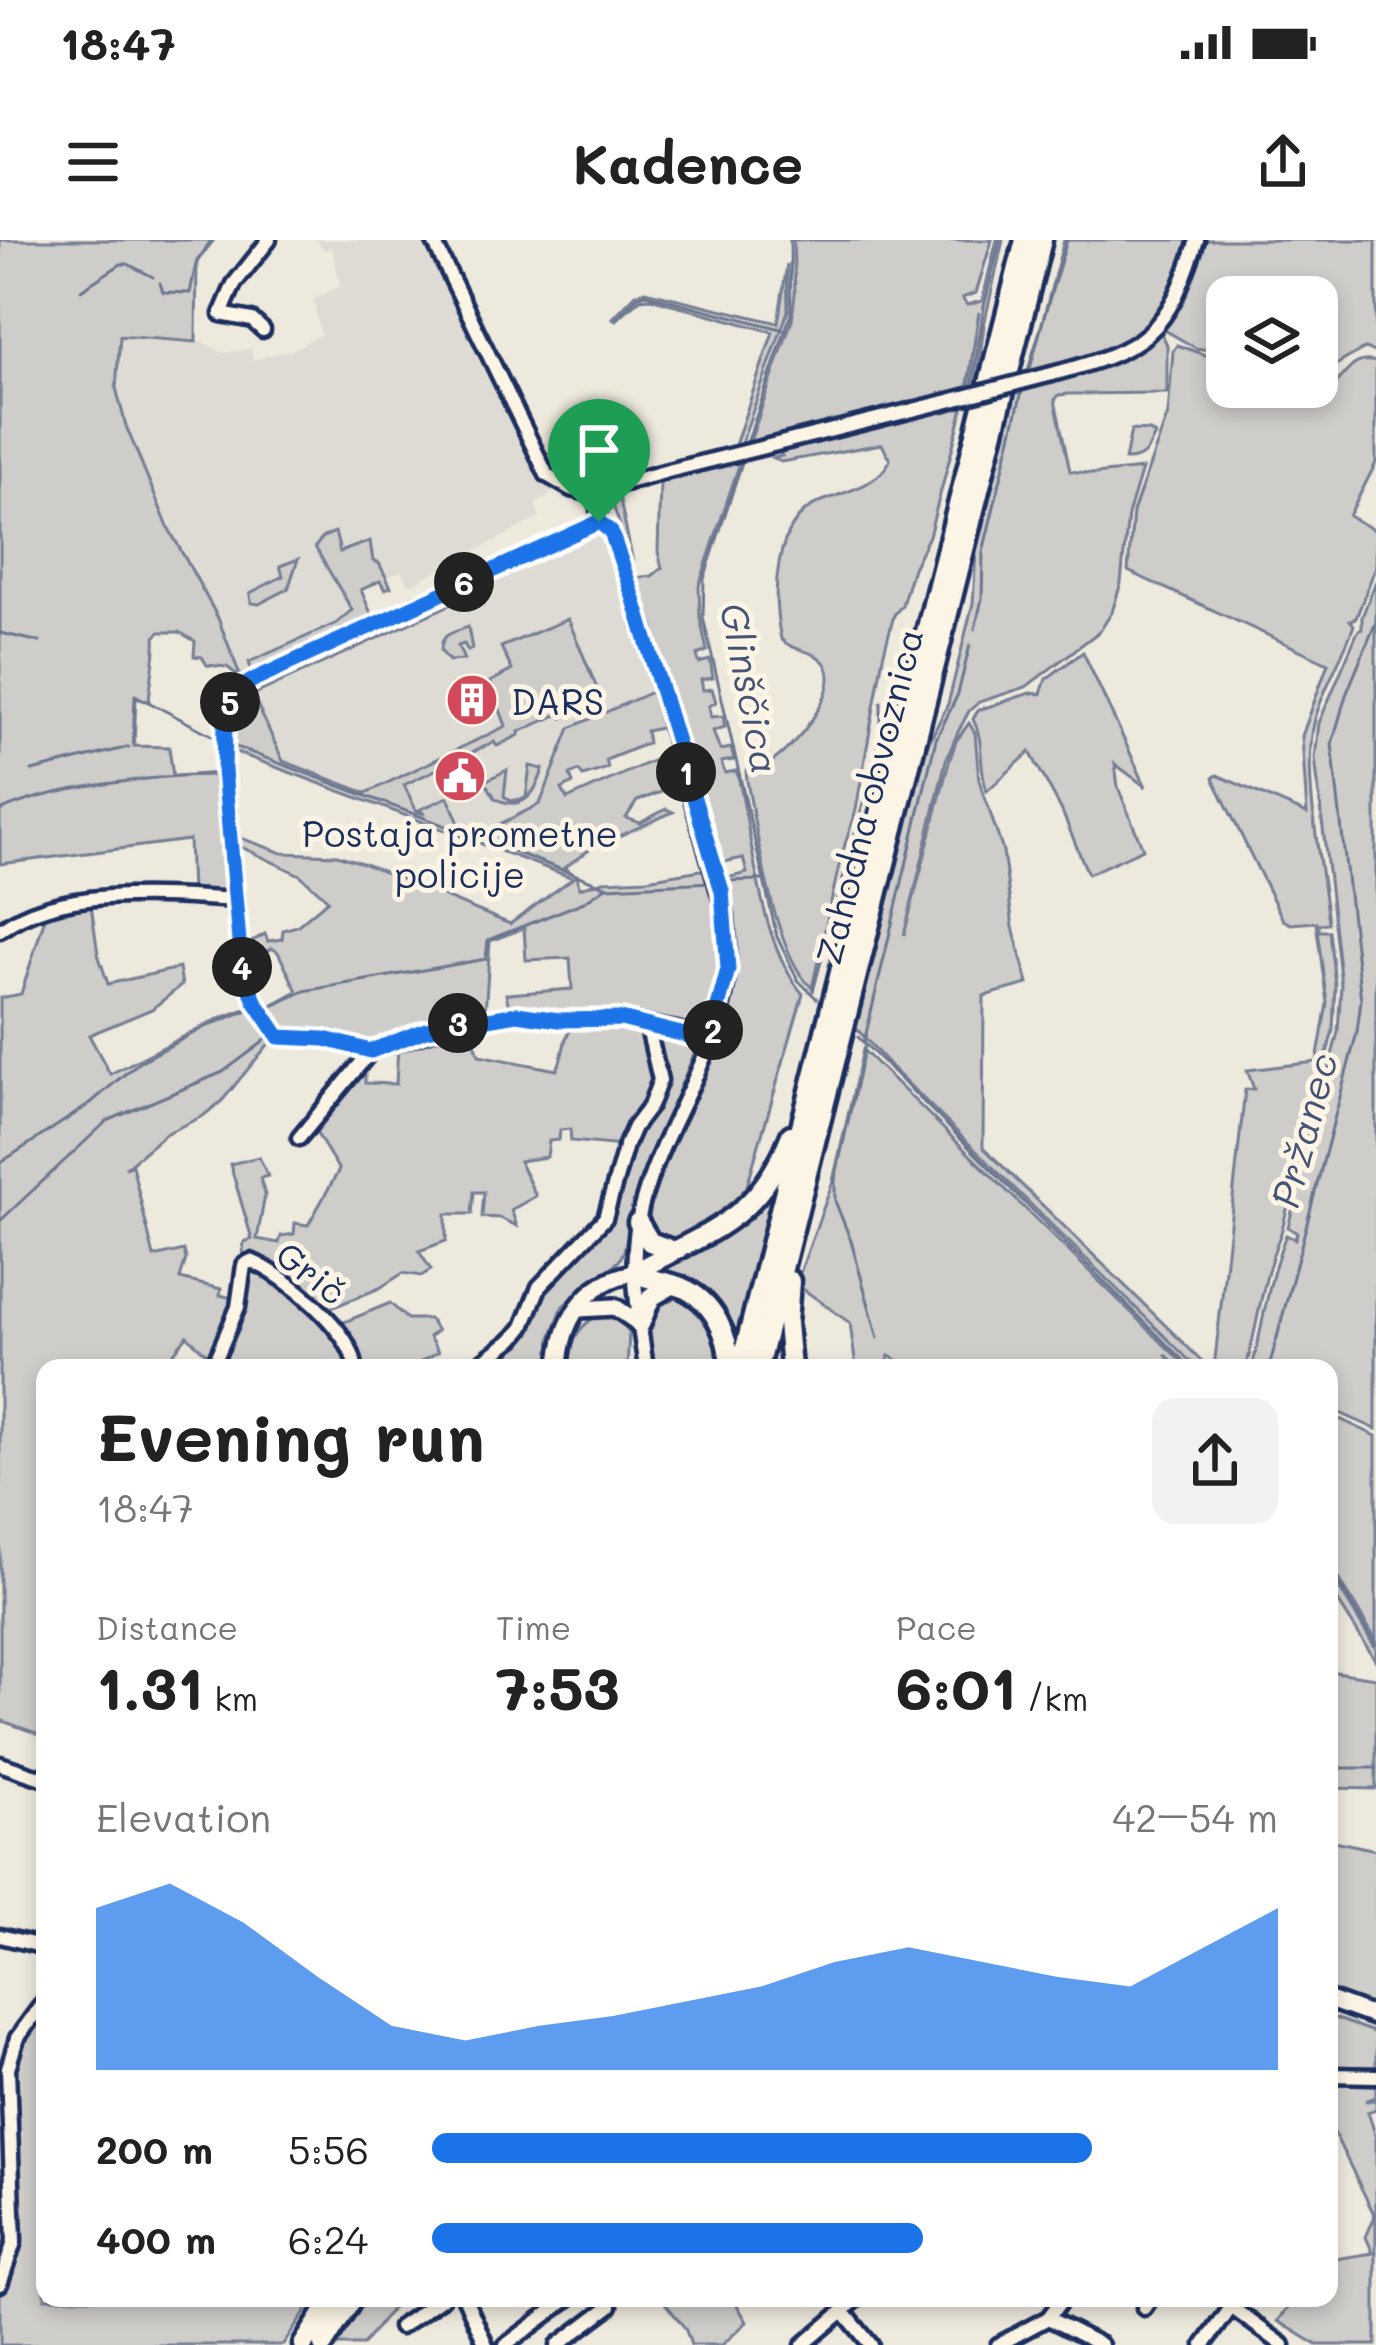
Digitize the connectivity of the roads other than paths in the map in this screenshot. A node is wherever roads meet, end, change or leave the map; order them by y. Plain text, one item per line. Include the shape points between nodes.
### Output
1 (269, 240) edge
2 (433, 240) edge
3 (1024, 240) edge
4 (1042, 240) edge
5 (1197, 240) edge
6 (263, 330) dead end
7 (598, 495) junction
8 (599, 522) junction
9 (236, 900) junction
10 (0, 930) edge
11 (647, 1024) junction
12 (709, 1041) junction
13 (371, 1051) junction
14 (812, 1087) junction
15 (299, 1138) dead end
16 (800, 1199) junction
17 (638, 1222) junction
18 (674, 1251) junction
19 (633, 1273) junction
20 (672, 1285) junction
21 (577, 1311) junction
22 (640, 1324) junction
23 (216, 1359) edge
24 (354, 1359) edge
25 (486, 1359) edge
26 (560, 1359) edge
27 (645, 1359) edge
28 (729, 1359) edge
29 (742, 1359) edge
30 (760, 1359) edge
31 (790, 1359) edge
32 (0, 1764) edge
33 (36, 1776) edge
34 (0, 1936) edge
35 (36, 1945) edge
36 (1338, 2003) edge
37 (36, 2012) edge
38 (1376, 2017) edge
39 (1338, 2075) edge
40 (1376, 2077) edge
41 (8, 2209) edge
42 (0, 2284) edge
43 (328, 2307) edge
44 (347, 2307) edge
45 (429, 2307) edge
46 (469, 2307) edge
47 (557, 2307) edge
48 (609, 2307) edge
49 (848, 2307) edge
50 (1056, 2307) edge
51 (1231, 2307) edge
52 (1241, 2307) edge
53 (843, 2311) junction
54 (1048, 2318) junction
55 (400, 2327) dead end
56 (303, 2345) edge
57 (322, 2345) edge
58 (486, 2345) edge
59 (506, 2345) edge
60 (558, 2345) edge
61 (803, 2345) edge
62 (871, 2345) edge
63 (998, 2345) edge
64 (1101, 2345) edge
65 (1204, 2345) edge
66 (1283, 2345) edge

1 - 6 street via 234,284 220,318 252,320
2 - 7 street via 547,475
3 - 14 highway, Zahodna obvoznica
4 - 16 highway, Zahodna obvoznica
5 - 7 street, bridge via 1160,324 1126,350
7 - 8 street
8 - 9 street via 234,692 224,770
8 - 12 street via 611,532 633,596 719,881 728,969
9 - 10 street via 167,893 45,907
9 - 13 street via 241,964 272,1032
11 - 12 street
11 - 13 street via 497,1015
11 - 25 street via 660,1080 626,1145 605,1218 539,1288 523,1328
12 - 17 street
13 - 15 street
14 - 18 highway via 753,1201
14 - 29 highway, Zahodna obvoznica
16 - 30 highway, Zahodna obvoznica
16 - 31 highway
17 - 18 highway via 650,1242
17 - 19 street
18 - 19 highway
19 - 20 highway
19 - 21 main road
19 - 22 street
20 - 22 highway via 651,1297
20 - 28 highway via 713,1312
21 - 22 main road via 615,1307
21 - 26 main road
22 - 27 street
23 - 24 street, Grič via 248,1262 327,1319
32 - 33 street
34 - 35 street
36 - 38 main road
37 - 41 street via 8,2068
39 - 40 street
41 - 42 street via 13,2253
43 - 56 highway
44 - 57 highway
45 - 55 street
46 - 58 street
47 - 59 street
48 - 60 street
49 - 53 street
50 - 54 street
51 - 65 street
52 - 66 street
53 - 61 street
53 - 62 street
54 - 63 street
54 - 64 street

